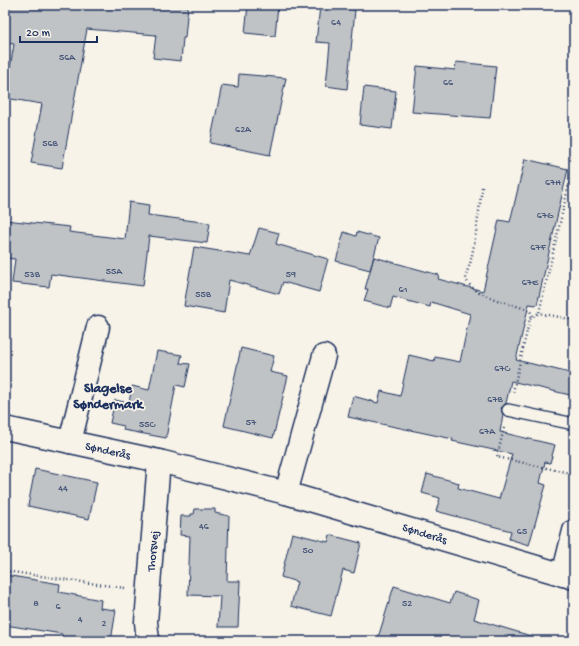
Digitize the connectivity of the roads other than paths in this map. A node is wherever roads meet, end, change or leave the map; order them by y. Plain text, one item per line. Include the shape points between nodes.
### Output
1 (98, 327) dead end
2 (324, 356) dead end
3 (508, 410) dead end
4 (574, 424) edge
5 (5, 428) edge
6 (70, 442) junction
7 (159, 461) junction
8 (286, 493) junction
9 (574, 531) edge
10 (569, 576) edge
11 (148, 641) edge

1 - 6 street, Sønderås
2 - 8 street
3 - 4 lane
5 - 6 street, Sønderås
6 - 7 street, Sønderås
7 - 8 street, Sønderås
7 - 11 street, Thorsvej via 146,622
8 - 10 street, Sønderås
9 - 10 street, Sønderås

